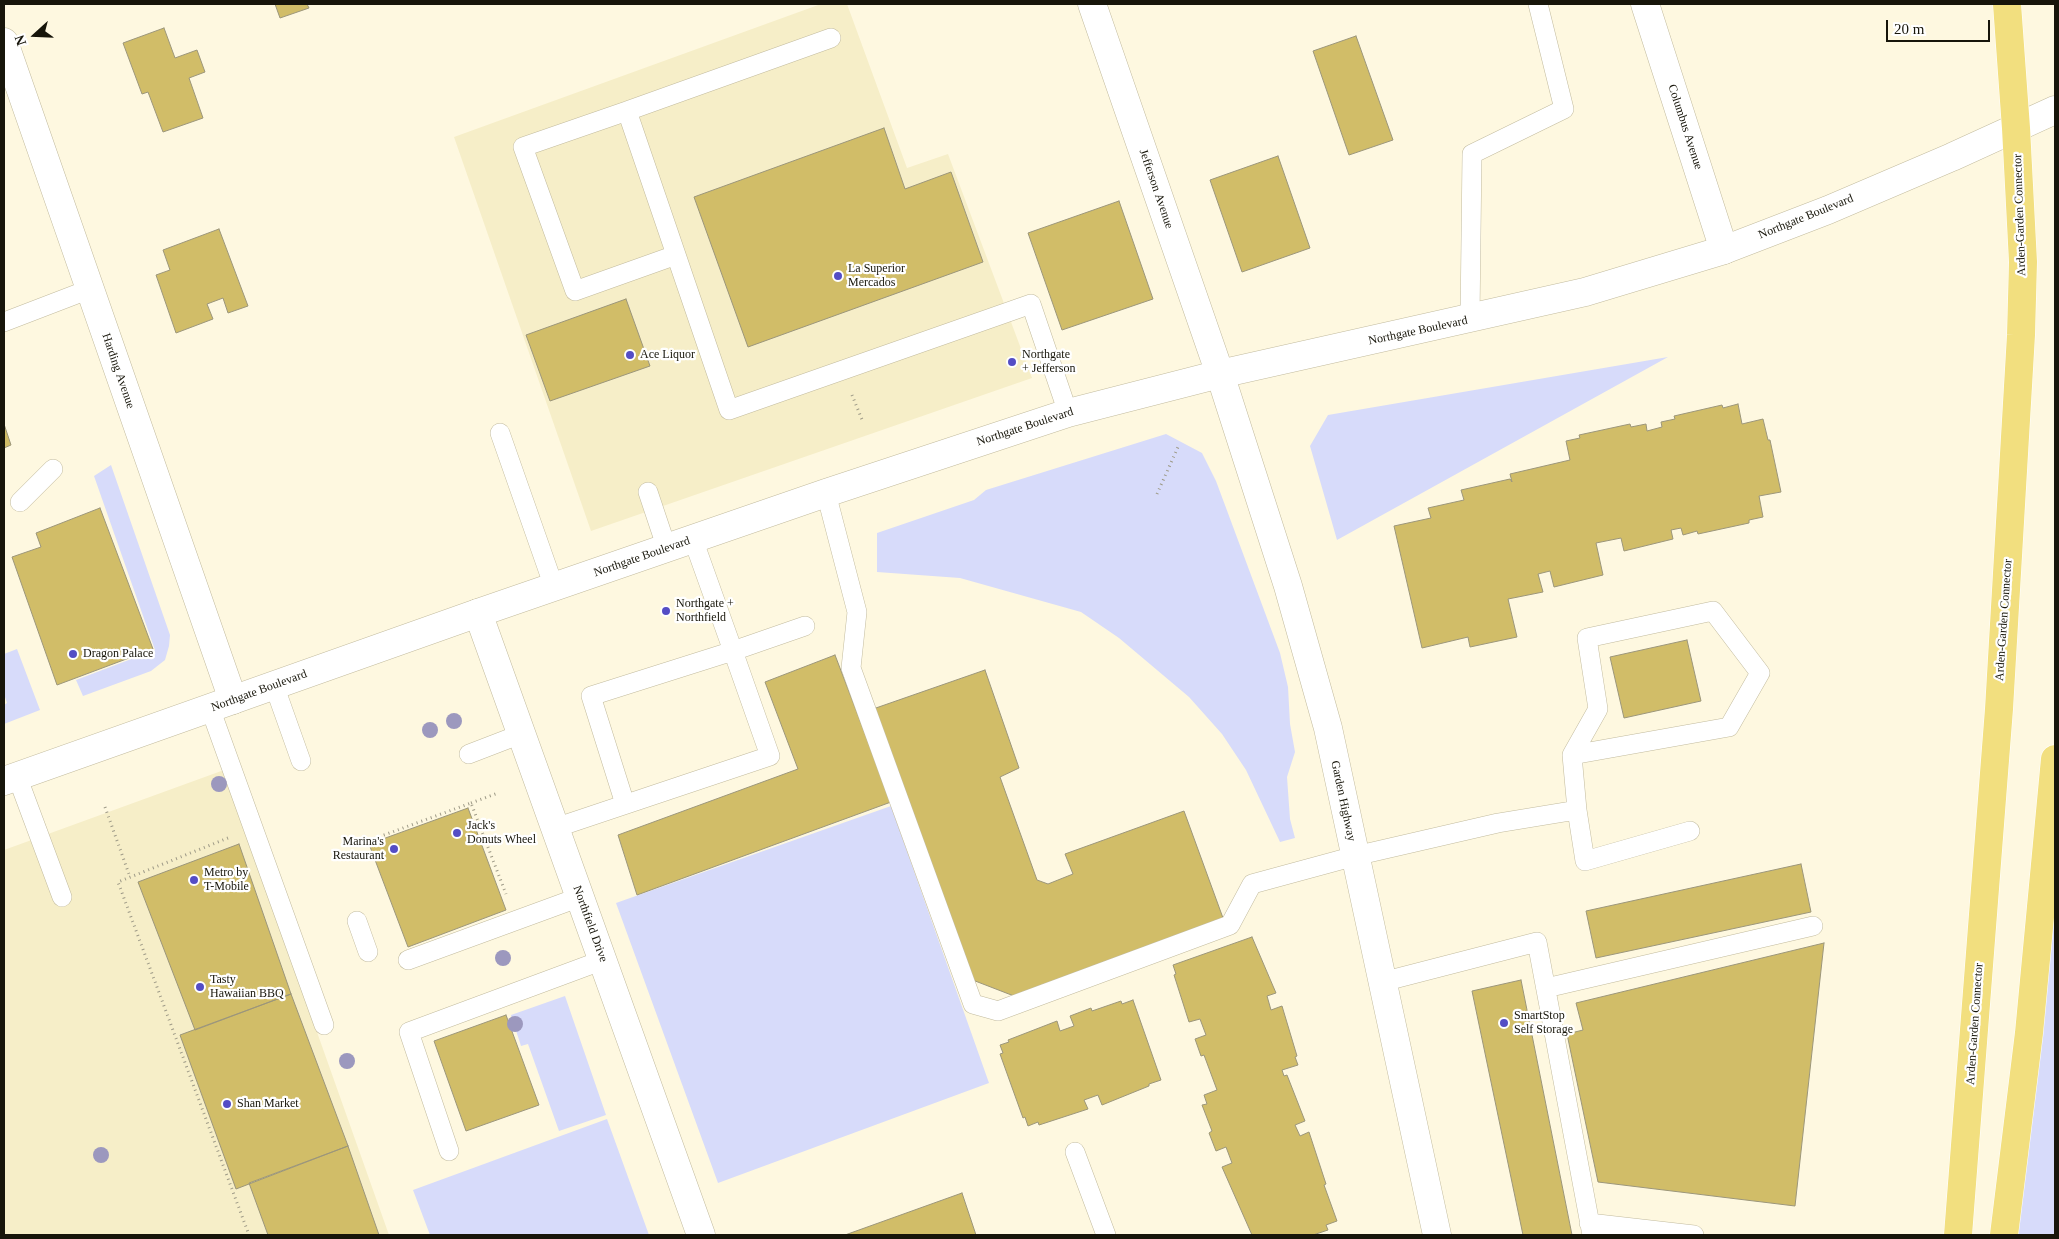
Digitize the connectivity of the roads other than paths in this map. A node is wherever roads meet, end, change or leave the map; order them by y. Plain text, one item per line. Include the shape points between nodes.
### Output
1 (1092, 4) edge
2 (1538, 4) edge
3 (1645, 4) edge
4 (2007, 4) edge
5 (831, 38) dead end
6 (4, 42) edge
7 (2055, 110) edge
8 (627, 111) junction
9 (2016, 128) junction
10 (1724, 250) junction
11 (676, 255) junction
12 (90, 289) junction
13 (1470, 320) junction
14 (4, 322) edge
15 (1220, 374) junction
16 (1068, 413) junction
17 (500, 432) dead end
18 (53, 469) dead end
19 (648, 492) dead end
20 (826, 492) junction
21 (20, 502) dead end
22 (693, 540) junction
23 (667, 549) junction
24 (554, 588) junction
25 (478, 613) junction
26 (806, 626) dead end
27 (733, 651) junction
28 (274, 685) junction
29 (222, 704) junction
30 (521, 734) junction
31 (469, 754) dead end
32 (1572, 754) junction
33 (2055, 759) edge
34 (301, 760) dead end
35 (10, 779) edge
36 (625, 804) junction
37 (1577, 810) junction
38 (555, 828) junction
39 (1690, 831) dead end
40 (1355, 856) junction
41 (62, 897) dead end
42 (580, 897) junction
43 (357, 921) dead end
44 (1813, 926) dead end
45 (368, 952) dead end
46 (408, 960) dead end
47 (603, 960) junction
48 (1382, 982) junction
49 (1546, 988) junction
50 (324, 1026) dead end
51 (449, 1151) dead end
52 (1075, 1152) dead end
53 (1590, 1229) edge
54 (702, 1235) edge
55 (1106, 1235) edge
56 (1437, 1235) edge
57 (1694, 1235) edge
58 (1958, 1235) edge
59 (2004, 1235) edge

1 - 15 street, Jefferson Avenue
2 - 13 lane via 1564,109 1472,154
3 - 10 street, Columbus Avenue
4 - 9 main road, Arden-Garden Connector
5 - 8 lane
6 - 12 street, Harding Avenue
7 - 9 street, Northgate Boulevard
8 - 11 lane
8 - 11 lane via 523,147 575,291
9 - 10 street, Northgate Boulevard via 1828,210
9 - 58 main road, Arden-Garden Connector via 2023,262 2018,405 1998,718
10 - 13 street, Northgate Boulevard via 1585,292
11 - 16 lane via 729,410 1031,304
12 - 14 lane
12 - 29 street, Harding Avenue
13 - 15 street, Northgate Boulevard
15 - 16 street, Northgate Boulevard
15 - 40 street, Garden Highway via 1288,586 1328,728
16 - 20 street, Northgate Boulevard
17 - 24 lane
18 - 21 lane
19 - 23 lane
20 - 22 street, Northgate Boulevard
20 - 40 lane via 857,612 851,668 973,1004 998,1011 1230,925 1252,884
22 - 23 street, Northgate Boulevard
22 - 27 lane
23 - 24 street, Northgate Boulevard
24 - 25 street, Northgate Boulevard
25 - 28 street, Northgate Boulevard
25 - 30 street, Northfield Drive
26 - 27 lane
27 - 36 lane via 591,696
27 - 36 lane via 770,756
28 - 29 street, Northgate Boulevard
28 - 34 lane
29 - 35 street, Northgate Boulevard
29 - 50 lane
30 - 31 lane
30 - 38 street, Northfield Drive
32 - 32 lane via 1598,709 1587,638 1713,610 1760,673 1730,726
32 - 37 lane
33 - 59 main road via 2029,1033
35 - 41 lane
36 - 38 lane
37 - 39 lane via 1585,860
37 - 40 lane via 1498,823
38 - 42 street, Northfield Drive
40 - 48 street, Garden Highway
42 - 46 lane
42 - 47 street, Northfield Drive
43 - 45 lane
44 - 49 lane
47 - 51 lane via 409,1032
47 - 54 street, Northfield Drive
48 - 49 lane via 1537,942
48 - 56 street, Garden Highway
49 - 53 lane
52 - 55 lane
53 - 57 lane

